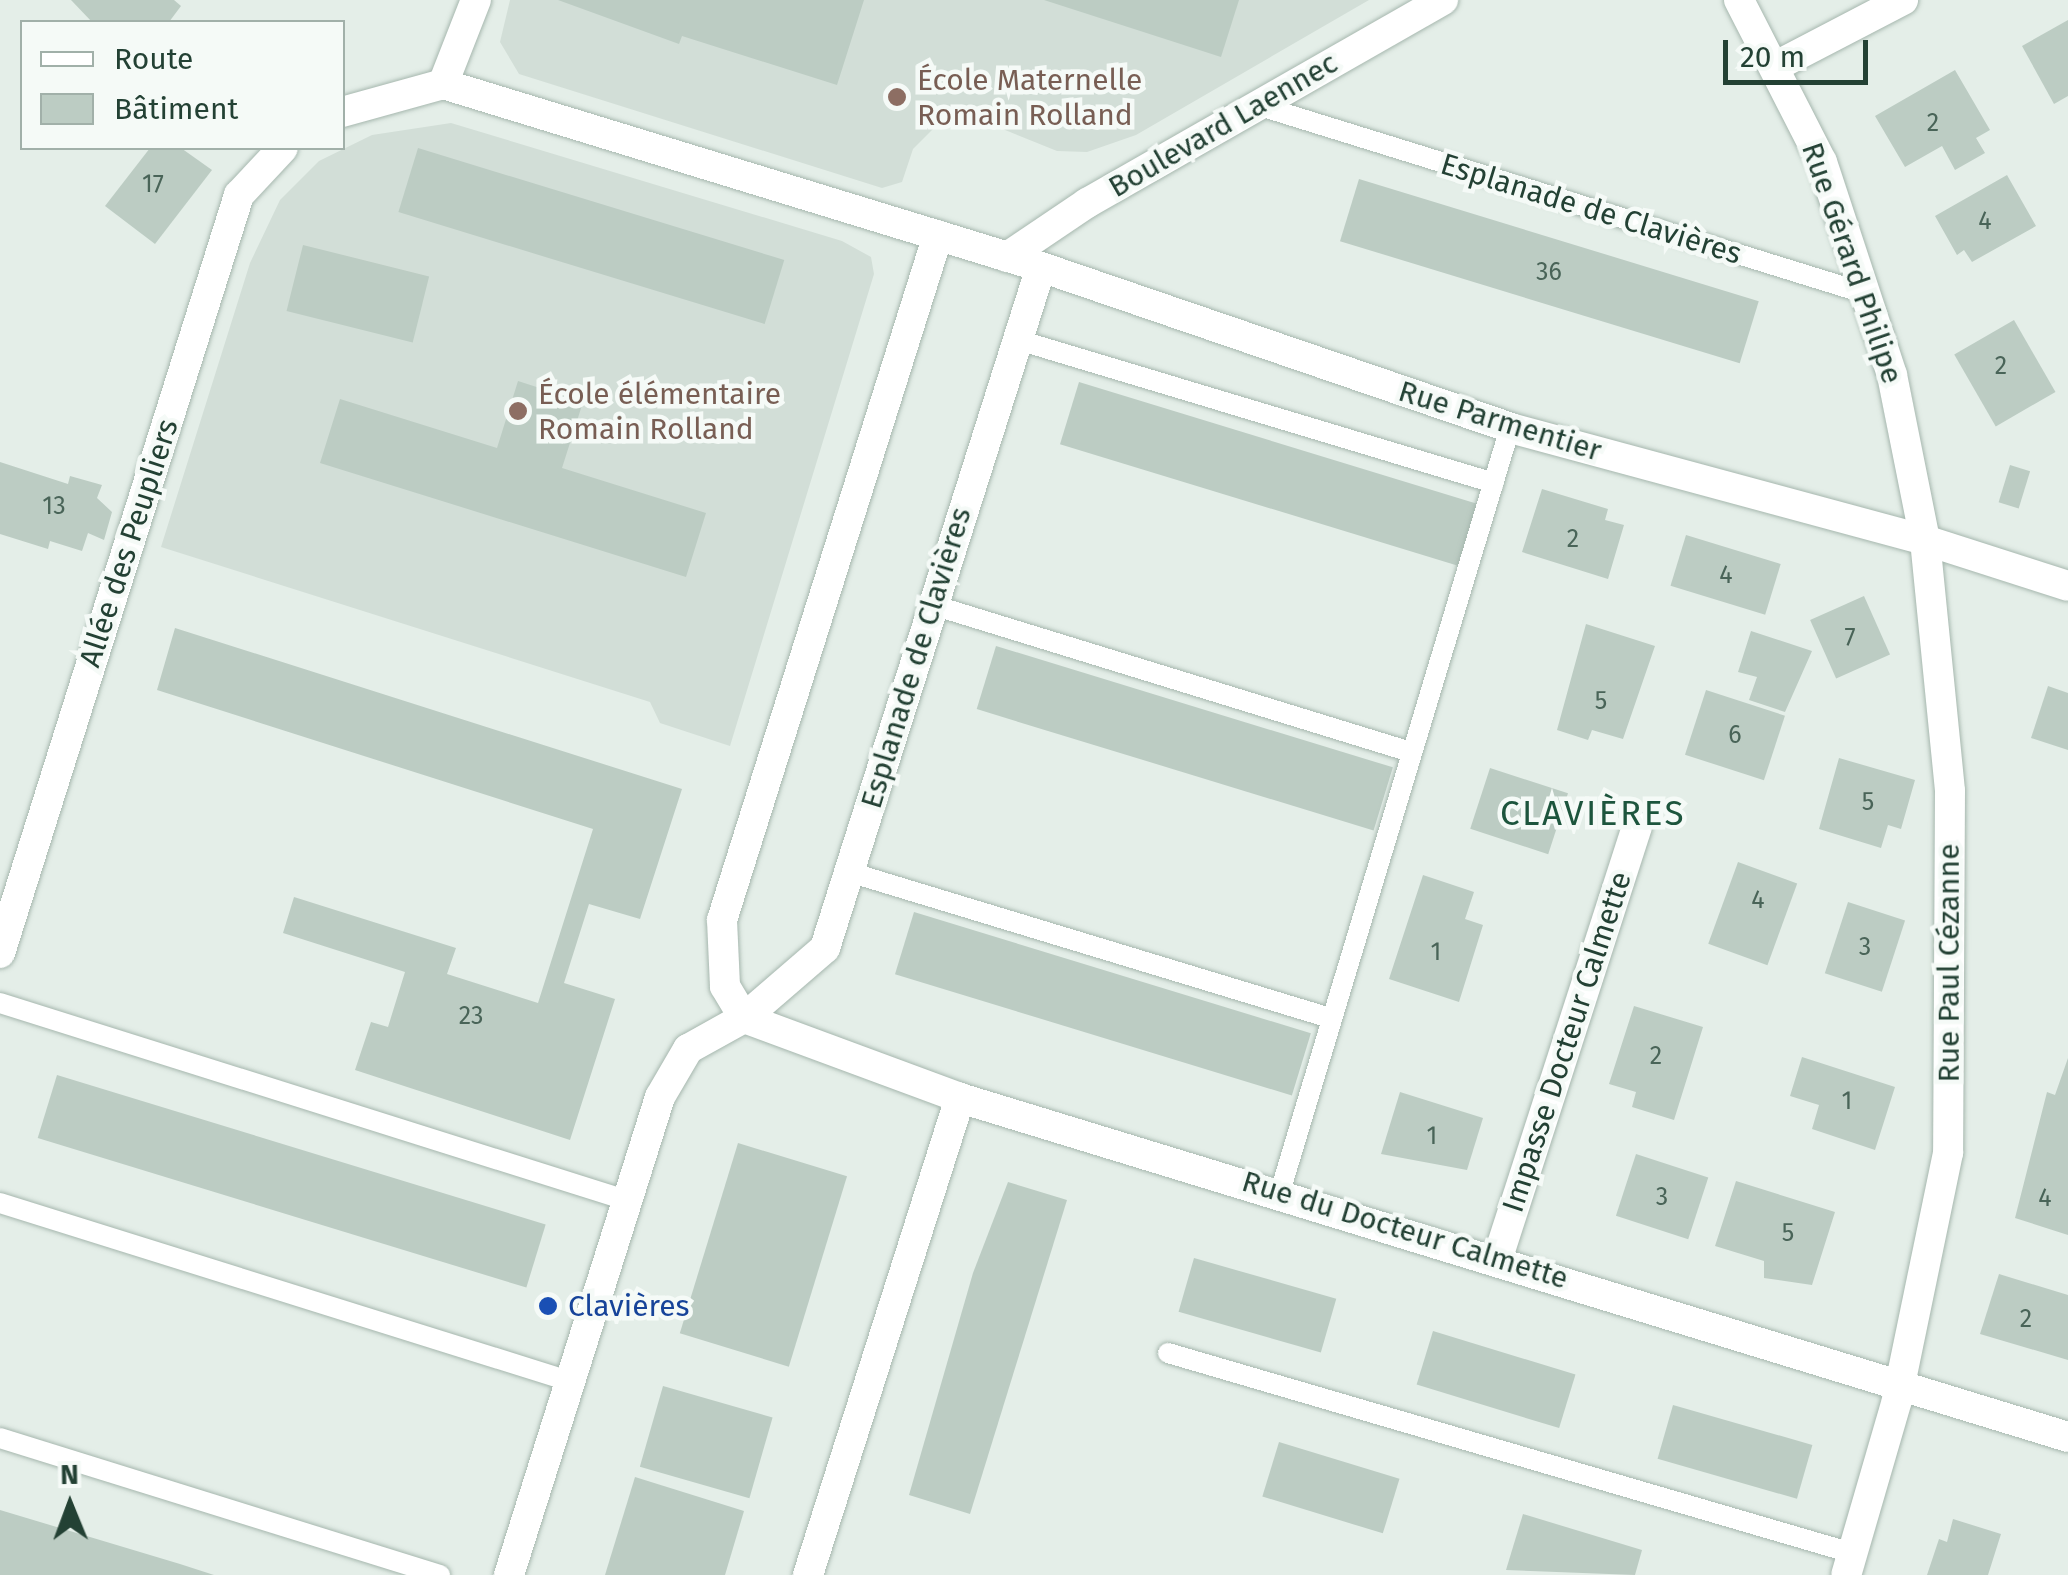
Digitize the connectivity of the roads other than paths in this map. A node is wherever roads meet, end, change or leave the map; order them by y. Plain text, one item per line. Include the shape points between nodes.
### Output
1 (476, 0) edge
2 (1444, 0) edge
3 (1739, 0) edge
4 (1903, 0) edge
5 (1778, 66) junction
6 (444, 84) junction
7 (1257, 105) junction
8 (345, 111) edge
9 (281, 150) edge
10 (938, 235) junction
11 (1007, 258) junction
12 (1041, 266) junction
13 (1867, 294) junction
14 (1015, 339) junction
15 (1510, 428) junction
16 (1494, 483) junction
17 (1925, 540) junction
18 (2068, 586) edge
19 (932, 604) junction
20 (1408, 750) junction
21 (1637, 826) dead end
22 (849, 872) junction
23 (0, 953) edge
24 (0, 1003) edge
25 (744, 1018) junction
26 (1330, 1018) junction
27 (960, 1098) junction
28 (1280, 1192) junction
29 (626, 1200) junction
30 (0, 1203) edge
31 (1498, 1257) junction
32 (1168, 1352) dead end
33 (569, 1381) junction
34 (1900, 1384) junction
35 (2068, 1437) edge
36 (0, 1438) edge
37 (1849, 1564) edge
38 (440, 1575) edge
39 (509, 1575) edge
40 (808, 1575) edge

1 - 6 street
2 - 7 street, Boulevard Laennec
3 - 5 street, Rue Gérard Philipe
4 - 5 street
5 - 13 street, Rue Gérard Philipe via 1822,162
6 - 8 street
6 - 10 street
7 - 11 street, Boulevard Laennec via 1087,203
7 - 13 lane, Esplanade de Clavières
9 - 23 street, Allée des Peupliers via 240,195
10 - 11 street, Rue Parmentier
10 - 25 street via 722,920 725,986
11 - 12 street, Rue Parmentier
12 - 14 street, Esplanade de Clavières
12 - 15 street, Rue Parmentier
13 - 17 street, Rue Gérard Philipe via 1892,375
14 - 16 lane
14 - 19 street, Esplanade de Clavières
15 - 16 lane
15 - 17 street, Rue Parmentier
16 - 20 lane
17 - 18 street, Rue Parmentier
17 - 34 street, Rue Paul Cézanne via 1950,791 1948,1153
19 - 20 lane
19 - 22 street, Esplanade de Clavières
20 - 26 lane
21 - 31 street, Impasse Docteur Calmette
22 - 25 street, Esplanade de Clavières via 825,948
22 - 26 lane
24 - 29 lane
25 - 27 street, Rue du Docteur Calmette
25 - 29 street, Esplanade de Clavières via 688,1049 660,1097
26 - 28 lane
27 - 28 street, Rue du Docteur Calmette
27 - 40 street
28 - 31 street, Rue du Docteur Calmette
29 - 33 street, Esplanade de Clavières
30 - 33 lane
31 - 34 street, Rue du Docteur Calmette
32 - 37 lane
33 - 39 street, Esplanade de Clavières
34 - 35 street, Rue du Docteur Calmette
34 - 37 street, Rue Paul Cézanne
36 - 38 lane

